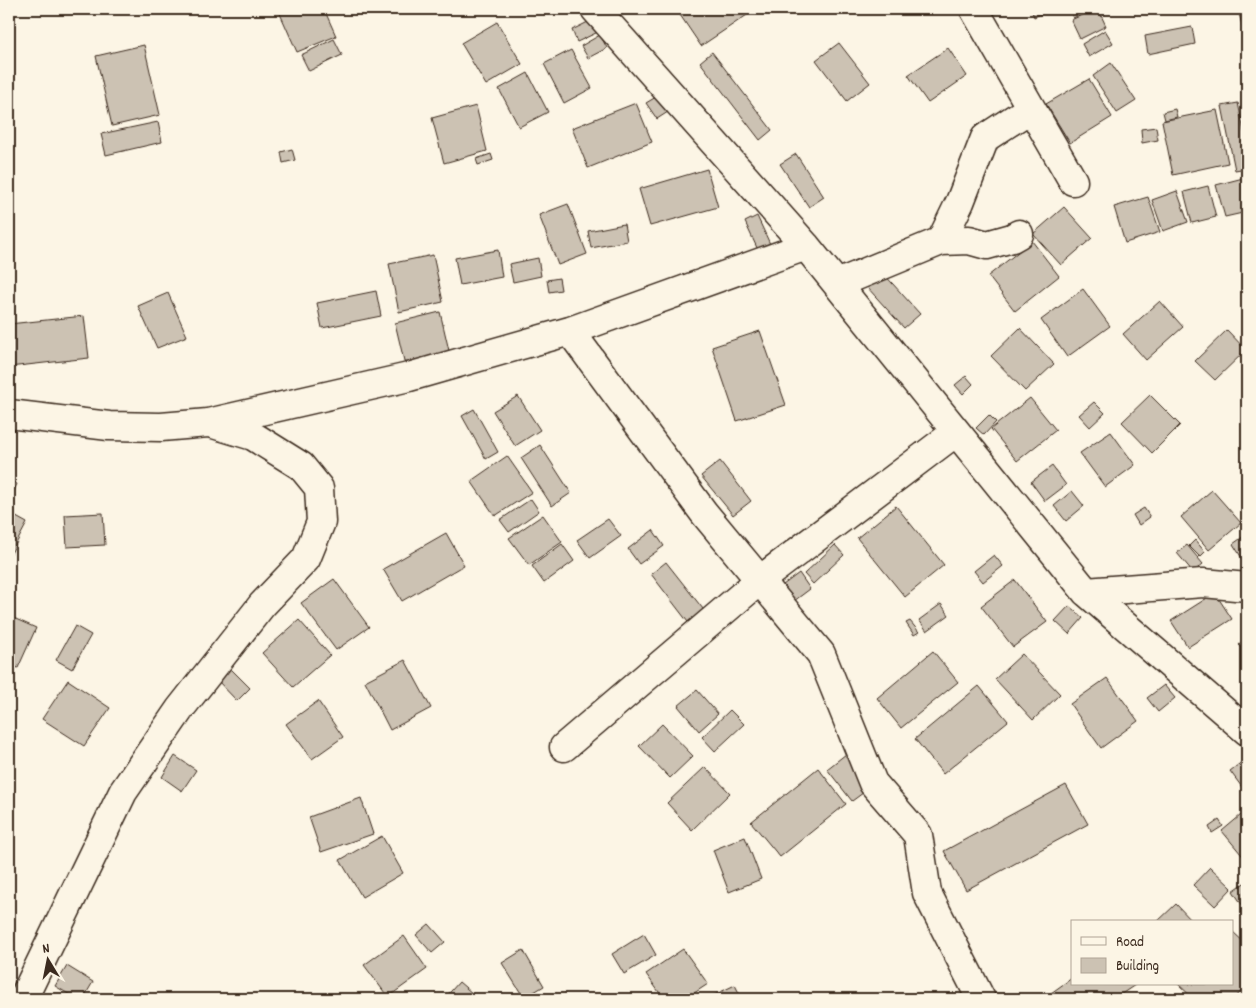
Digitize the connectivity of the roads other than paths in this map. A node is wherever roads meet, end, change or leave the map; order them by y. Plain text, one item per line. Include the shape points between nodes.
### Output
1 (595, 9) edge
2 (974, 9) edge
3 (1031, 108) junction
4 (1074, 181) dead end
5 (1019, 234) dead end
6 (940, 241) junction
7 (806, 246) junction
8 (837, 284) junction
9 (570, 331) junction
10 (9, 414) edge
11 (208, 423) junction
12 (956, 432) junction
13 (760, 580) junction
14 (1247, 587) edge
15 (1086, 592) junction
16 (1247, 731) edge
17 (564, 747) dead end
18 (23, 999) edge
19 (981, 999) edge

1 - 7 street
2 - 3 street
3 - 4 street
3 - 6 street via 986,138
5 - 6 street via 987,245 969,240
6 - 8 street
7 - 8 street
7 - 9 street
8 - 12 street
9 - 11 street via 409,378
9 - 13 street via 704,513
10 - 11 street via 109,426 161,427
11 - 18 street via 253,436 301,466 318,488 321,522 306,559 262,606 180,709 123,792
12 - 13 street
12 - 15 street
13 - 17 street
13 - 19 street via 821,654 873,783 918,835 927,893
14 - 15 street via 1203,584
15 - 16 street

